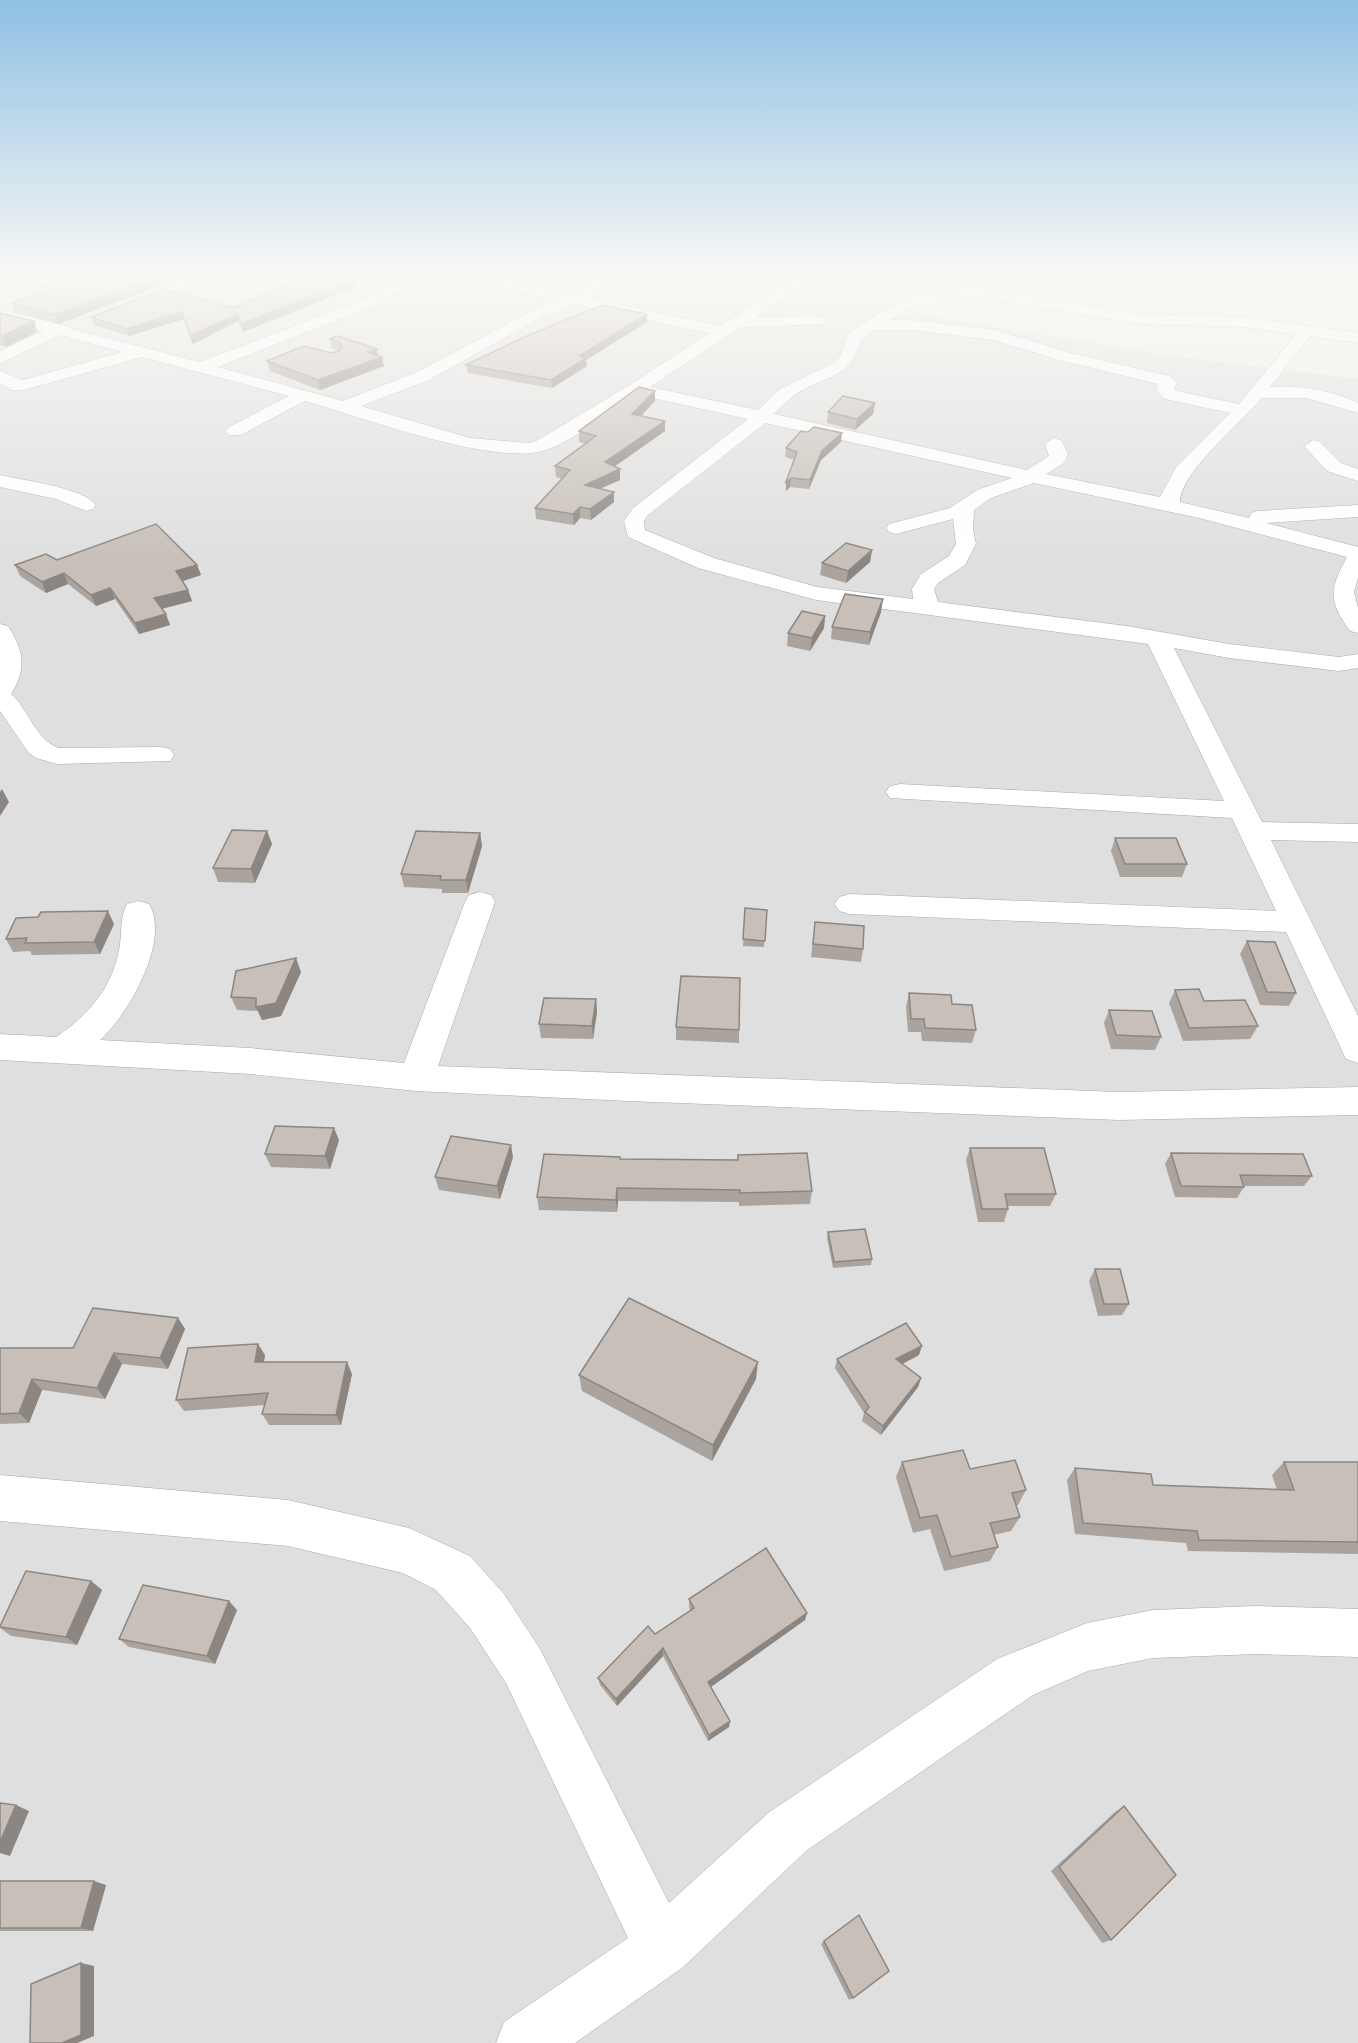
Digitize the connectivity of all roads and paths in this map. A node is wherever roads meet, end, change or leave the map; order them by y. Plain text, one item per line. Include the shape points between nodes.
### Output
1 (65, 373) edge
2 (221, 373) edge
3 (428, 373) edge
4 (657, 373) edge
5 (823, 373) edge
6 (1135, 373) edge
7 (1272, 373) edge
8 (0, 376) edge
9 (636, 389) junction
10 (1256, 394) junction
11 (303, 395) junction
12 (343, 407) junction
13 (1355, 408) dead end
14 (1243, 410) junction
15 (760, 418) junction
16 (235, 431) dead end
17 (1054, 444) dead end
18 (1313, 446) dead end
19 (1358, 475) edge
20 (1032, 480) junction
21 (0, 481) edge
22 (86, 505) dead end
23 (1170, 506) junction
24 (964, 509) junction
25 (1012, 509) dead end
26 (1358, 512) edge
27 (1229, 520) junction
28 (896, 528) dead end
29 (1358, 556) edge
30 (932, 609) junction
31 (1358, 626) edge
32 (0, 631) edge
33 (1157, 639) junction
34 (1358, 661) edge
35 (0, 692) edge
36 (0, 698) edge
37 (161, 755) dead end
38 (900, 792) dead end
39 (1245, 820) junction
40 (1358, 833) edge
41 (480, 902) dead end
42 (849, 904) dead end
43 (138, 911) dead end
44 (1295, 921) junction
45 (0, 1047) edge
46 (63, 1050) junction
47 (1358, 1050) edge
48 (416, 1078) junction
49 (1358, 1101) edge
50 (0, 1498) edge
51 (1358, 1633) edge
52 (662, 1948) junction
53 (525, 2043) edge

1 - 8 street via 17,386
2 - 11 street
3 - 12 street
4 - 9 street
5 - 15 street via 786,393
6 - 14 street via 1169,382 1165,390 1172,396
7 - 10 street
9 - 12 street via 543,445 528,449 469,443
9 - 15 street
10 - 13 street via 1303,391
10 - 14 street
11 - 12 street
11 - 16 street
14 - 23 street via 1183,471 1170,493
15 - 20 street
15 - 30 street via 640,512 633,521 635,533 706,563 760,579 816,592
17 - 20 street via 1057,459 1036,470
18 - 19 street via 1334,467
20 - 23 street
20 - 24 street via 984,494
20 - 25 street via 1011,500
21 - 22 street via 62,495
23 - 27 street
24 - 28 street
24 - 30 street via 966,544 957,560 929,579 923,589 925,601
26 - 27 street
27 - 29 street
29 - 31 street via 1343,592 1343,605
30 - 33 street
32 - 35 street via 10,646 12,661 10,675
33 - 34 street via 1339,664
33 - 39 street
36 - 37 street via 17,712 34,746 45,753
38 - 39 street
39 - 40 street
39 - 44 street
41 - 48 street
42 - 44 street
43 - 46 street via 139,935 118,999 91,1031
44 - 47 street
45 - 46 street
46 - 48 street via 250,1061
48 - 49 street via 1119,1106
50 - 52 street via 288,1523 409,1551 453,1573 487,1611 523,1666
51 - 52 street via 1256,1630 1152,1634 1087,1647 1015,1677 787,1832
52 - 53 street

